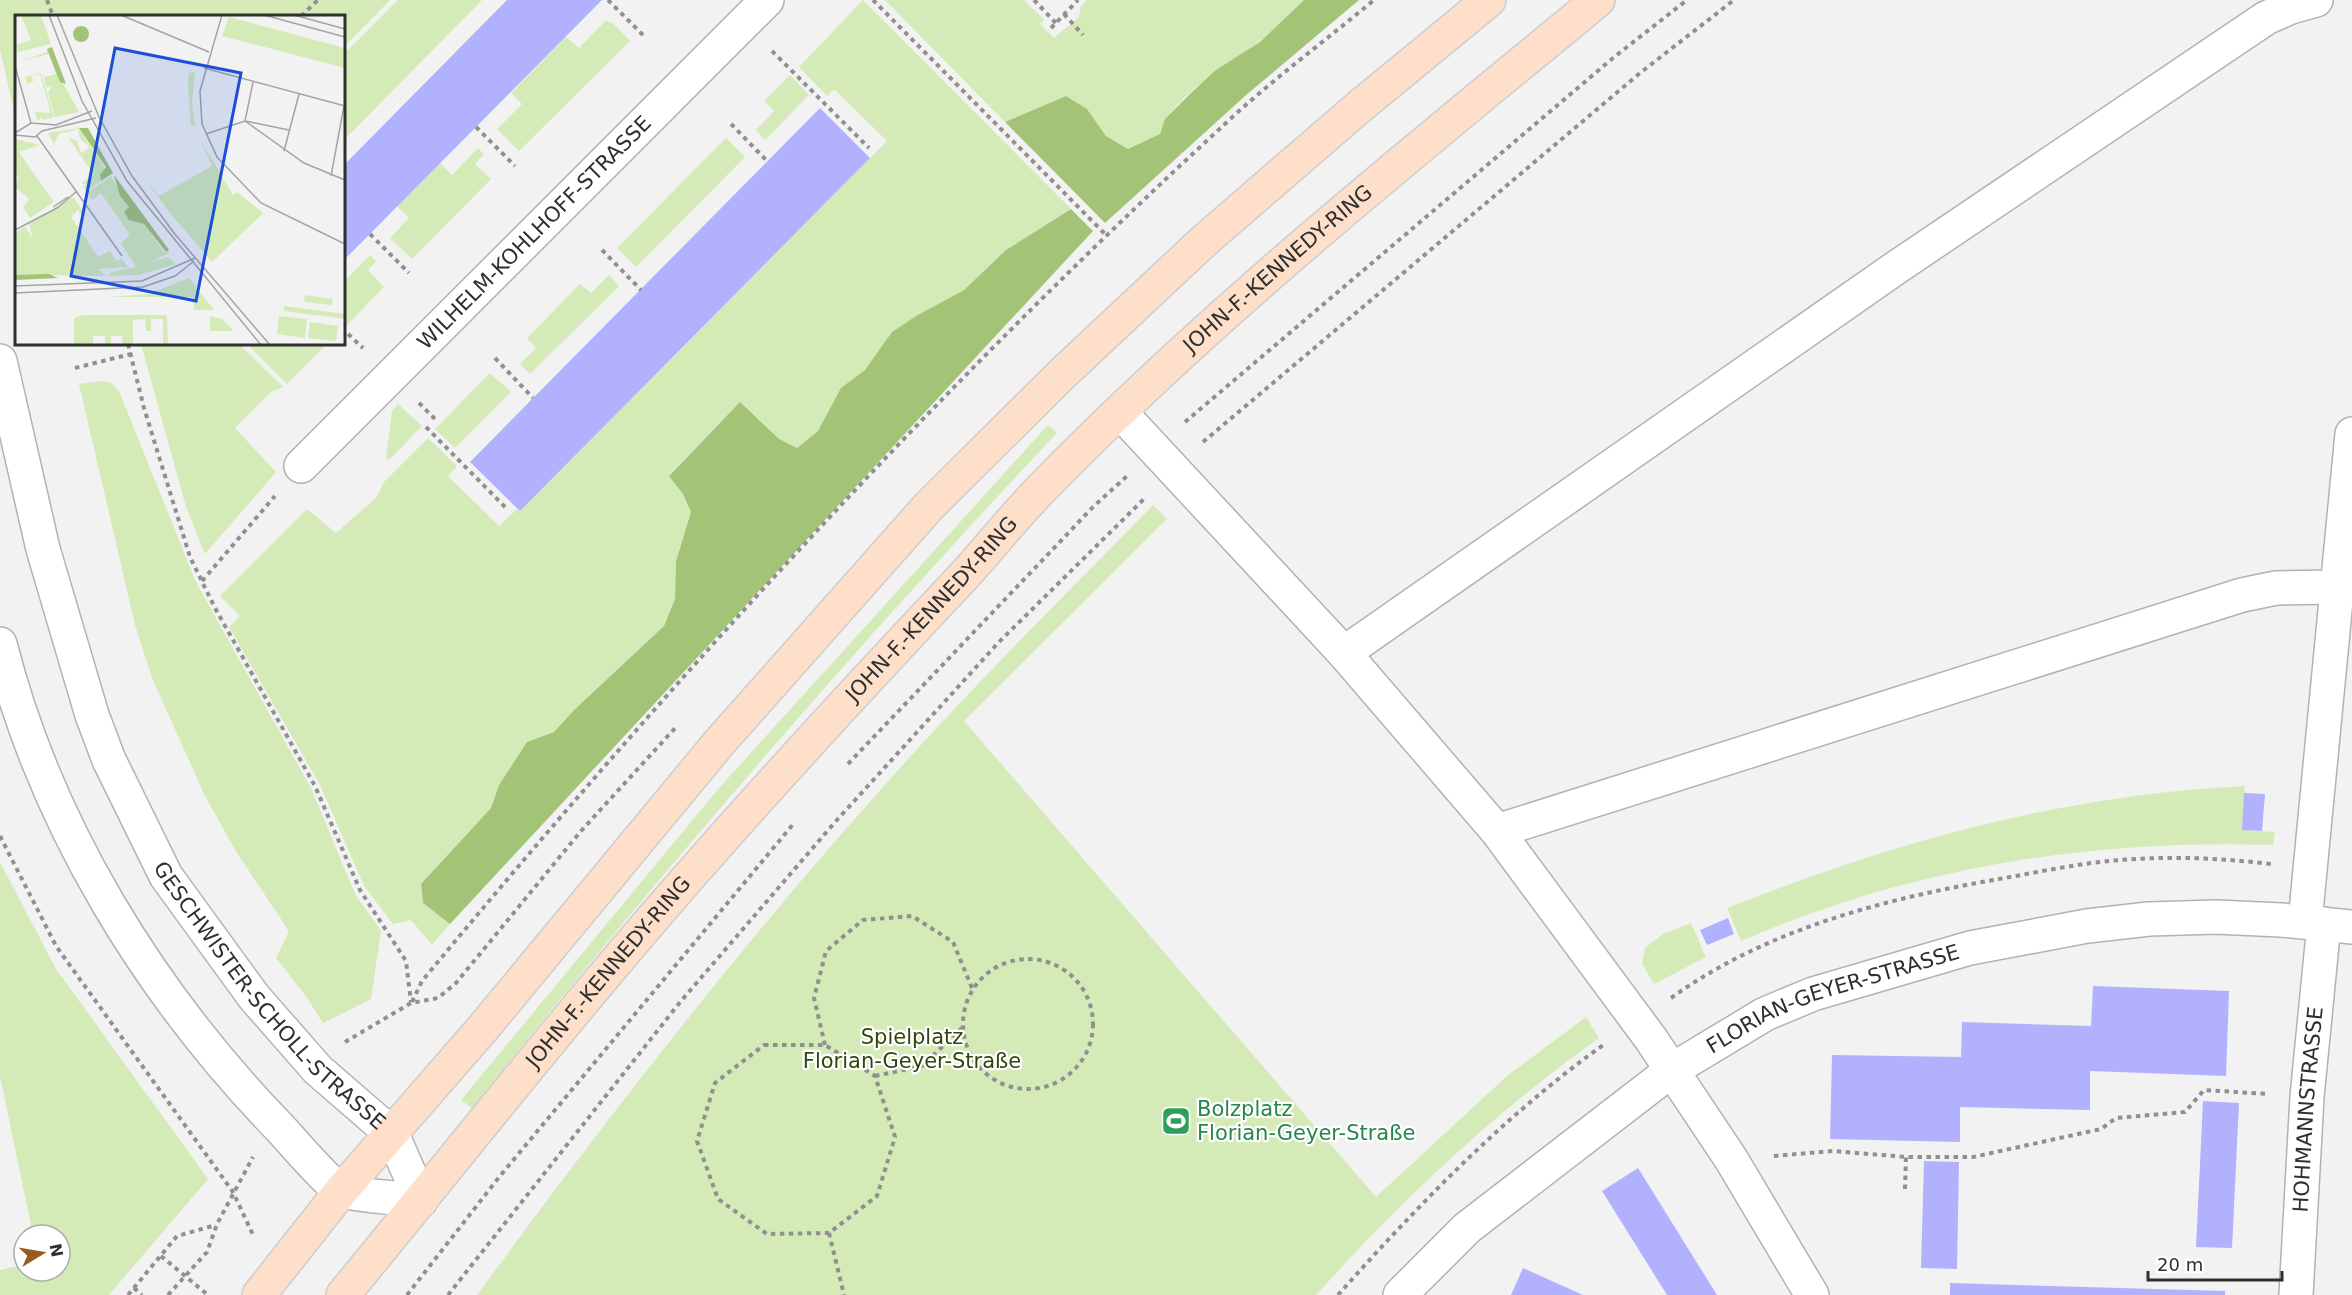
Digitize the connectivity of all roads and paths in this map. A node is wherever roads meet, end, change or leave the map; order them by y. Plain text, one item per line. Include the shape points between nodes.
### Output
1 (47, 0) edge
2 (318, 0) edge
3 (608, 0) edge
4 (767, 0) edge
5 (873, 0) edge
6 (1034, 0) edge
7 (1078, 0) edge
8 (1374, 0) edge
9 (1490, 0) edge
10 (1598, 0) edge
11 (1687, 0) edge
12 (1734, 0) edge
13 (2316, 0) edge
14 (1064, 14) junction
15 (53, 15) edge
16 (302, 15) edge
17 (1056, 23) junction
18 (1051, 28) dead end
19 (1083, 35) dead end
20 (644, 36) dead end
21 (788, 68) dead end
22 (731, 124) dead end
23 (477, 127) dead end
24 (869, 148) dead end
25 (768, 162) dead end
26 (515, 166) dead end
27 (369, 234) dead end
28 (1108, 236) junction
29 (602, 250) dead end
30 (409, 273) dead end
31 (641, 290) dead end
32 (128, 345) edge
33 (131, 354) junction
34 (495, 358) dead end
35 (0, 362) edge
36 (75, 368) dead end
37 (533, 398) dead end
38 (1120, 412) junction
39 (426, 427) dead end
40 (2352, 434) edge
41 (1164, 460) junction
42 (301, 466) joint
43 (508, 510) dead end
44 (201, 581) junction
45 (2336, 587) junction
46 (0, 644) edge
47 (1344, 653) junction
48 (842, 770) dead end
49 (802, 813) dead end
50 (1497, 831) junction
51 (0, 837) edge
52 (2327, 924) edge
53 (972, 988) junction
54 (962, 1028) junction
55 (825, 1045) junction
56 (1672, 1070) junction
57 (874, 1077) junction
58 (2307, 1097) junction
59 (392, 1134) junction
60 (1906, 1157) junction
61 (1731, 1159) junction
62 (1905, 1190) dead end
63 (341, 1191) junction
64 (233, 1192) dead end
65 (421, 1200) junction
66 (829, 1233) junction
67 (161, 1256) junction
68 (184, 1275) junction
69 (134, 1288) junction
70 (128, 1295) edge
71 (142, 1295) edge
72 (168, 1295) edge
73 (208, 1295) edge
74 (259, 1295) edge
75 (343, 1295) edge
76 (407, 1295) edge
77 (448, 1295) edge
78 (844, 1295) edge
79 (1400, 1295) edge
80 (1812, 1295) edge
81 (2296, 1295) edge

1 - 15 path
2 - 16 path
3 - 20 path
4 - 42 street, WILHELM-KOHLHOFF-STRASSE
5 - 28 path
6 - 17 path
7 - 14 path
8 - 28 path via 1228,120
9 - 59 main road via 1205,240 929,506 718,744
10 - 38 main road, JOHN-F.-KENNEDY-RING via 1253,290
11 - 41 path via 1613,58
12 - 41 path via 1622,89 1216,430
13 - 47 street via 2266,18 1897,267
14 - 17 path
14 - 19 path
17 - 18 path
21 - 24 path
22 - 25 path
23 - 26 path
27 - 30 path
28 - 44 path via 914,427 566,807 422,981 411,1003 405,961 360,890 315,786
29 - 31 path
32 - 33 path
33 - 36 path
33 - 44 path via 176,516
34 - 37 path
35 - 59 street, GESCHWISTER-SCHOLL-STRASSE via 43,549 92,715 109,760 166,876 254,997 318,1070
38 - 41 street
38 - 65 main road, JOHN-F.-KENNEDY-RING via 1042,487 822,727 631,945
39 - 43 path
40 - 45 street, HOHMANNSTRASSE
41 - 47 street
41 - 48 path via 1094,506
41 - 77 path via 836,821 681,1001
42 - 44 path
45 - 50 street via 2285,587 2242,595
45 - 52 street, HOHMANNSTRASSE
46 - 63 street via 29,738 52,795 111,907 145,961 251,1098
47 - 50 street
49 - 76 path via 500,1176
50 - 56 street
51 - 64 path via 56,946
52 - 56 street, FLORIAN-GEYER-STRASSE via 2216,917 2149,919 2087,926 1970,948 1803,998 1765,1014
52 - 58 street, HOHMANNSTRASSE
53 - 54 path
53 - 54 path via 1004,962 1045,960 1079,982 1095,1020 1085,1060 1053,1086 1012,1089 977,1067
53 - 55 path via 953,942 912,916 863,920 826,951 814,998
54 - 57 path via 922,1066
55 - 57 path
55 - 66 path via 764,1045 715,1083 697,1141 717,1199 767,1234
56 - 61 street
56 - 79 street, FLORIAN-GEYER-STRASSE via 1467,1228
57 - 66 path via 896,1137 877,1196
58 - 60 path via 2204,1090 2185,1112 2116,1118 2101,1129 1973,1157
58 - 81 street, HOHMANNSTRASSE
59 - 63 main road
59 - 65 street, GESCHWISTER-SCHOLL-STRASSE
60 - 61 path via 1833,1151
60 - 62 path
61 - 80 street
63 - 65 street
63 - 74 main road
65 - 75 main road, JOHN-F.-KENNEDY-RING
66 - 78 path
67 - 68 path
67 - 68 path via 177,1236 217,1224 207,1252
67 - 69 path
68 - 72 path
68 - 73 path
69 - 70 path
69 - 71 path

